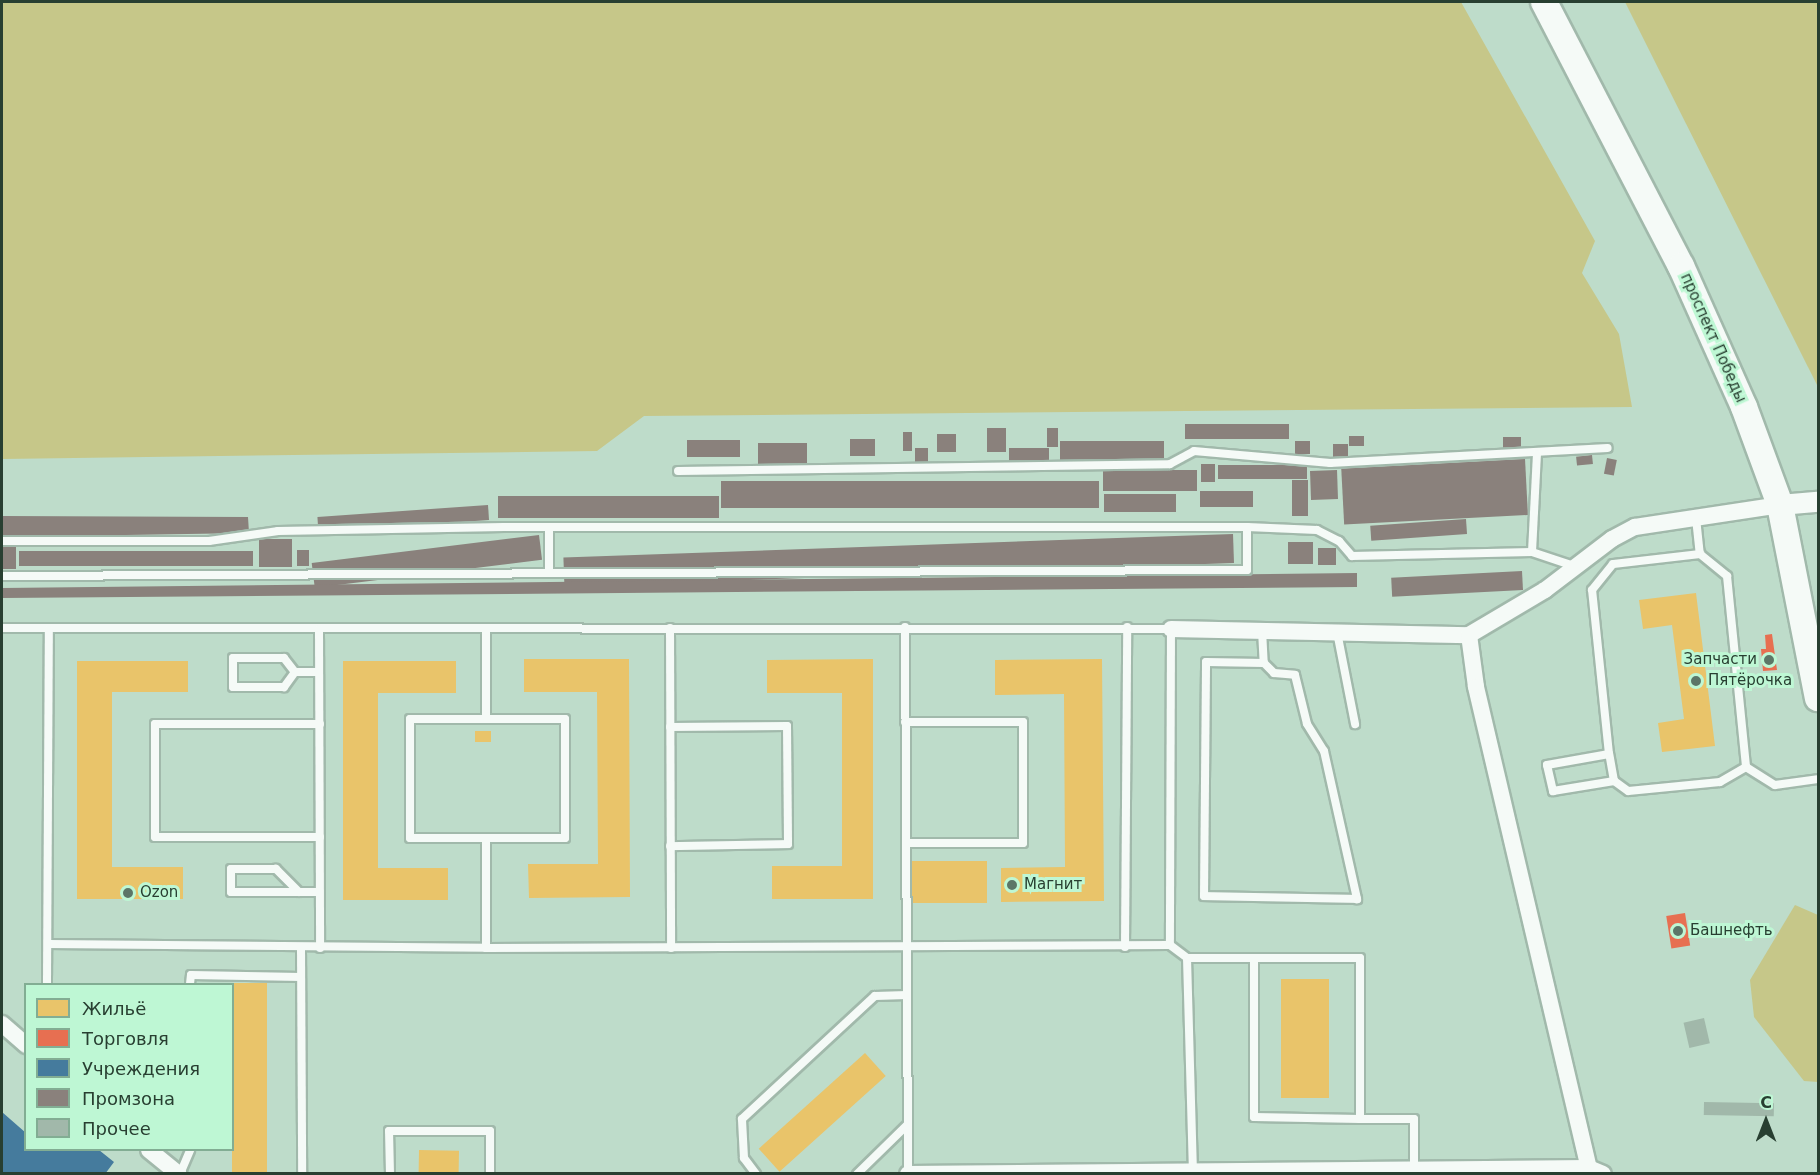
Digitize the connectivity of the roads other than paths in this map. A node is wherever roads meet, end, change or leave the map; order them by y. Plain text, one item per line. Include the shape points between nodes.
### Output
1 (1544, 2) edge
2 (1608, 448) dead end
3 (1537, 454) junction
4 (678, 471) dead end
5 (1818, 502) edge
6 (1780, 506) junction
7 (1696, 518) junction
8 (549, 527) junction
9 (1247, 527) junction
10 (2, 541) edge
11 (1532, 552) junction
12 (1700, 554) junction
13 (1578, 567) junction
14 (549, 573) junction
15 (2, 576) edge
16 (904, 627) junction
17 (1127, 627) junction
18 (2, 628) edge
19 (670, 628) junction
20 (320, 629) junction
21 (486, 629) junction
22 (1171, 629) junction
23 (49, 630) junction
24 (1262, 630) junction
25 (1337, 631) junction
26 (1469, 635) junction
27 (1264, 663) junction
28 (295, 672) junction
29 (320, 672) junction
30 (1818, 698) edge
31 (486, 719) junction
32 (905, 722) junction
33 (320, 724) junction
34 (1355, 724) dead end
35 (670, 727) junction
36 (1609, 754) junction
37 (1746, 767) junction
38 (1818, 779) edge
39 (1614, 781) junction
40 (320, 837) junction
41 (486, 838) junction
42 (906, 843) junction
43 (670, 846) junction
44 (299, 892) junction
45 (319, 892) junction
46 (48, 944) junction
47 (1170, 945) junction
48 (1125, 947) junction
49 (301, 948) junction
50 (320, 948) junction
51 (486, 948) junction
52 (670, 948) junction
53 (907, 948) junction
54 (1187, 958) junction
55 (1254, 958) junction
56 (301, 977) junction
57 (47, 983) edge
58 (190, 983) edge
59 (907, 995) junction
60 (2, 1024) edge
61 (24, 1043) edge
62 (1360, 1119) junction
63 (908, 1124) junction
64 (152, 1151) edge
65 (189, 1151) edge
66 (1414, 1169) junction
67 (1193, 1170) junction
68 (1596, 1171) edge
69 (908, 1172) edge
70 (180, 1173) edge
71 (302, 1173) edge
72 (390, 1173) edge
73 (490, 1173) edge
74 (756, 1173) edge
75 (857, 1173) edge

1 - 6 main road, проспект Победы via 1708,321
2 - 3 lane
3 - 4 lane via 1330,463 1194,451 1170,464
3 - 11 lane
5 - 6 street
6 - 7 street
6 - 30 main road, проспект Победы
7 - 12 lane
7 - 13 street via 1635,527 1612,539
8 - 9 lane
8 - 10 lane via 278,531 209,541
8 - 14 lane
9 - 11 lane via 1317,530 1339,541 1352,556
9 - 14 lane via 1246,570
11 - 13 lane
12 - 36 lane via 1613,564 1592,590
12 - 37 lane via 1727,576
13 - 26 street
14 - 15 lane
16 - 17 lane
16 - 19 lane
16 - 32 lane
17 - 22 lane
17 - 48 lane
18 - 23 lane
19 - 21 lane
19 - 35 lane
20 - 21 lane
20 - 23 lane
20 - 29 lane
21 - 31 lane
22 - 24 street
22 - 47 lane
23 - 46 lane
24 - 25 street
24 - 27 lane
25 - 26 street
25 - 34 lane
26 - 68 street via 1476,687
27 - 27 lane via 1206,662 1204,897 1357,899 1324,751 1307,724 1298,679 1291,672 1274,673
28 - 28 lane via 284,658 233,658 233,687 284,687
28 - 29 lane
29 - 33 lane
31 - 41 lane via 410,719 410,838
31 - 41 lane via 565,719 565,838
32 - 42 lane
32 - 42 lane via 1023,722 1023,843
33 - 40 lane
33 - 40 lane via 155,724 155,837
35 - 43 lane
35 - 43 lane via 787,726 788,844
36 - 39 lane
36 - 39 lane via 1546,765 1553,791
37 - 38 lane via 1775,785
37 - 39 lane via 1720,782 1628,791
40 - 45 lane
41 - 51 lane
42 - 53 lane
43 - 52 lane
44 - 44 lane via 276,869 231,869 231,892
44 - 45 lane
45 - 50 lane
46 - 49 lane
46 - 57 lane
47 - 48 lane
47 - 54 lane
48 - 53 lane
49 - 50 lane
49 - 56 lane
50 - 51 lane
51 - 52 lane
52 - 53 lane
53 - 59 lane
54 - 55 lane
54 - 67 lane
55 - 62 lane via 1254,1117
55 - 62 lane via 1360,958
56 - 58 lane via 190,975
56 - 71 lane
59 - 63 lane
59 - 74 lane via 875,996 742,1119 744,1158
60 - 61 street
62 - 66 lane via 1414,1119
63 - 69 lane
63 - 75 lane
64 - 70 street
65 - 70 lane
66 - 67 street
66 - 68 street
67 - 69 street
72 - 73 lane via 389,1131 490,1131

